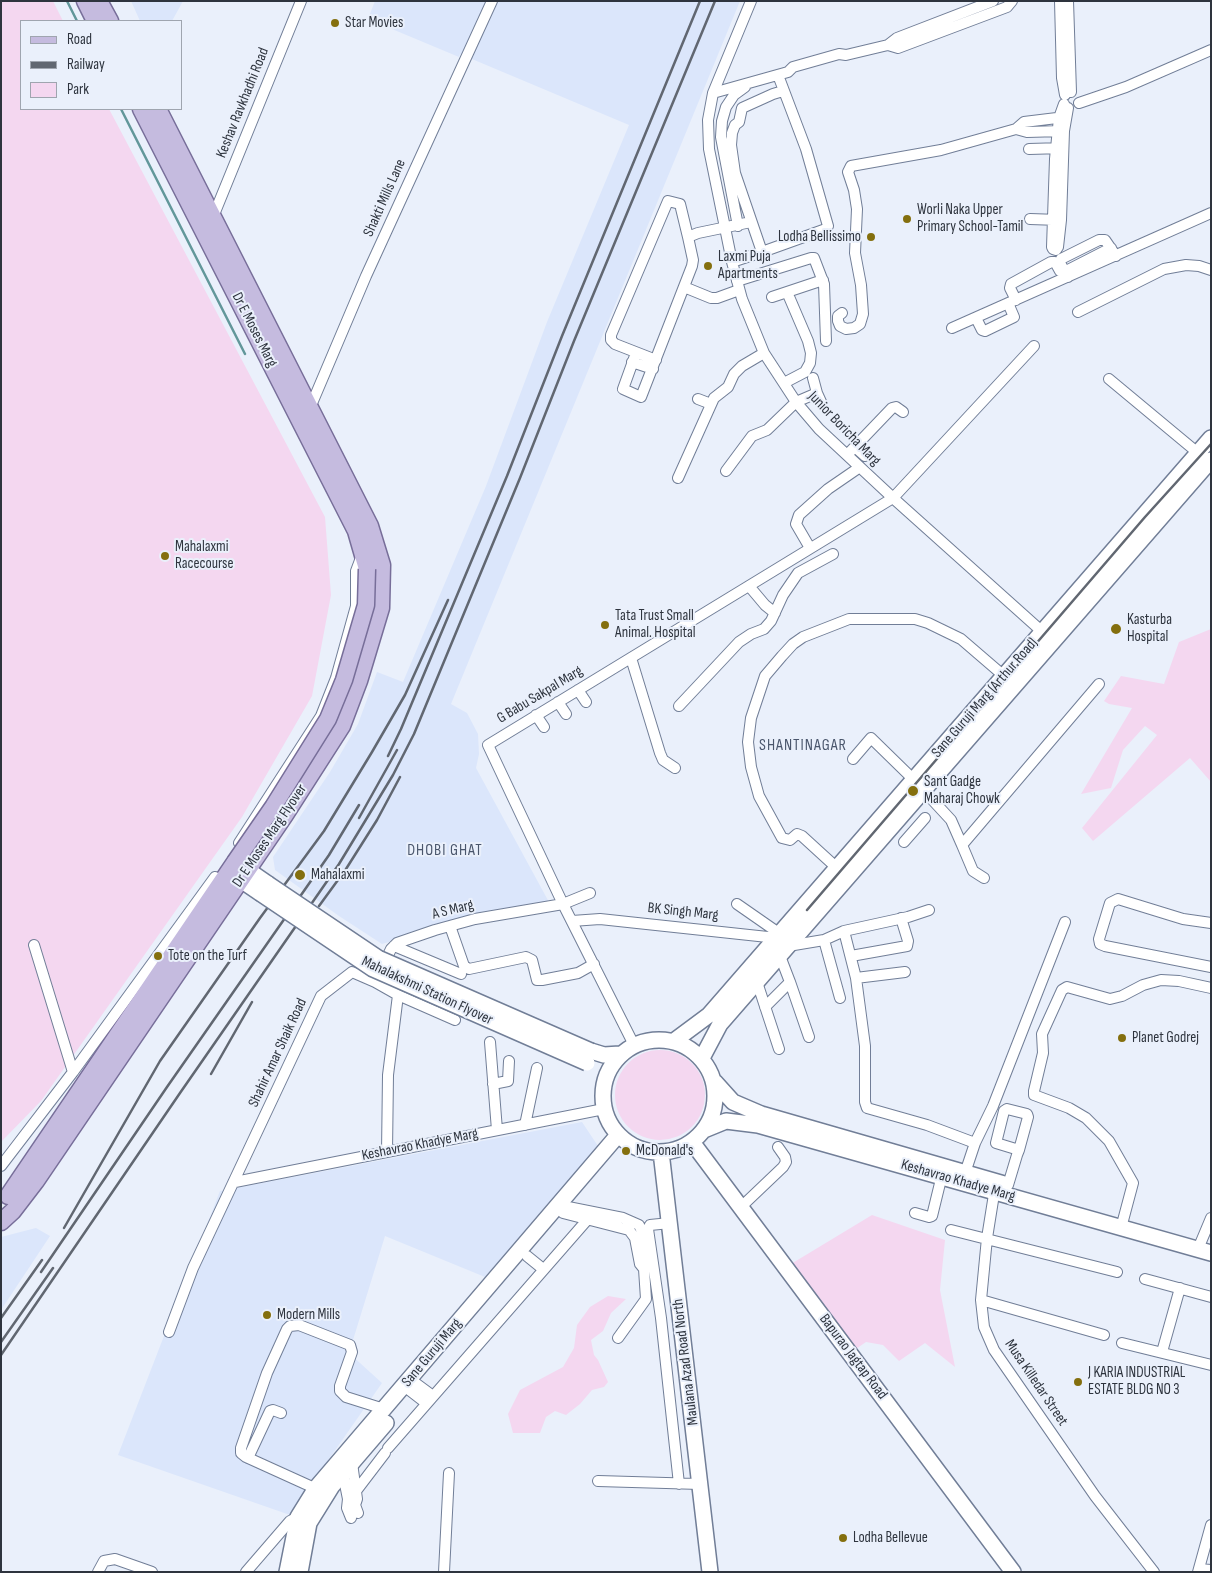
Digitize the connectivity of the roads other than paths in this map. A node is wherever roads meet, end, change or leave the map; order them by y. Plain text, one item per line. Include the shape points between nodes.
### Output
1 (84, 1) edge
2 (99, 1) edge
3 (301, 1) edge
4 (492, 1) edge
5 (751, 1) edge
6 (993, 1) edge
7 (1012, 1) edge
8 (1060, 1) edge
9 (1068, 1) edge
10 (94, 20) edge
11 (109, 20) edge
12 (888, 46) junction
13 (1211, 50) edge
14 (783, 74) junction
15 (767, 78) junction
16 (751, 82) junction
17 (783, 91) junction
18 (713, 93) junction
19 (774, 97) junction
20 (1066, 106) junction
21 (142, 110) edge
22 (159, 110) edge
23 (1016, 129) junction
24 (1061, 132) junction
25 (723, 147) junction
26 (1060, 148) junction
27 (709, 149) junction
28 (1029, 149) dead end
29 (728, 174) junction
30 (714, 176) junction
31 (733, 201) junction
32 (720, 204) junction
33 (1211, 214) edge
34 (213, 217) junction
35 (1030, 218) dead end
36 (751, 222) junction
37 (738, 226) junction
38 (725, 229) junction
39 (688, 237) junction
40 (762, 252) junction
41 (1113, 252) junction
42 (732, 262) junction
43 (1211, 270) edge
44 (1066, 275) junction
45 (823, 280) junction
46 (738, 286) junction
47 (684, 287) junction
48 (787, 292) junction
49 (772, 297) dead end
50 (1012, 302) junction
51 (842, 312) dead end
52 (1078, 312) dead end
53 (976, 318) junction
54 (952, 328) dead end
55 (826, 341) dead end
56 (1034, 346) dead end
57 (764, 353) junction
58 (634, 357) junction
59 (654, 365) junction
60 (813, 378) dead end
61 (1109, 379) dead end
62 (784, 383) junction
63 (817, 393) junction
64 (698, 399) dead end
65 (796, 402) junction
66 (711, 404) junction
67 (822, 404) dead end
68 (310, 408) junction
69 (903, 412) dead end
70 (1211, 438) edge
71 (855, 447) junction
72 (847, 455) junction
73 (865, 456) dead end
74 (1200, 461) edge
75 (860, 468) junction
76 (726, 472) dead end
77 (678, 478) dead end
78 (893, 498) junction
79 (810, 548) junction
80 (363, 552) junction
81 (833, 554) dead end
82 (789, 561) junction
83 (798, 573) junction
84 (749, 586) junction
85 (775, 613) junction
86 (1048, 636) junction
87 (631, 658) junction
88 (1004, 676) junction
89 (1100, 684) dead end
90 (578, 690) junction
91 (558, 702) junction
92 (586, 702) dead end
93 (679, 706) dead end
94 (566, 714) dead end
95 (536, 715) junction
96 (544, 728) dead end
97 (853, 759) dead end
98 (675, 768) dead end
99 (919, 785) junction
100 (925, 818) dead end
101 (893, 825) junction
102 (962, 845) junction
103 (837, 868) junction
104 (238, 871) junction
105 (984, 878) dead end
106 (590, 894) dead end
107 (563, 904) junction
108 (737, 904) dead end
109 (929, 910) dead end
110 (901, 918) junction
111 (572, 921) junction
112 (1066, 922) dead end
113 (1211, 923) edge
114 (450, 926) junction
115 (844, 931) junction
116 (824, 940) junction
117 (781, 944) junction
118 (34, 945) dead end
119 (394, 946) junction
120 (851, 956) junction
121 (594, 964) junction
122 (1211, 966) edge
123 (759, 972) junction
124 (905, 972) dead end
125 (461, 974) dead end
126 (856, 978) junction
127 (375, 982) junction
128 (790, 982) junction
129 (1211, 988) edge
130 (398, 995) junction
131 (733, 998) junction
132 (840, 998) dead end
133 (765, 1007) junction
134 (455, 1020) dead end
135 (809, 1037) dead end
136 (674, 1041) junction
137 (490, 1042) dead end
138 (634, 1045) junction
139 (779, 1049) dead end
140 (620, 1054) junction
141 (589, 1057) junction
142 (702, 1058) junction
143 (509, 1061) dead end
144 (537, 1068) dead end
145 (73, 1072) junction
146 (714, 1082) junction
147 (493, 1084) junction
148 (604, 1084) junction
149 (604, 1109) junction
150 (525, 1125) junction
151 (496, 1130) junction
152 (704, 1130) junction
153 (622, 1138) junction
154 (692, 1142) junction
155 (975, 1143) junction
156 (778, 1147) dead end
157 (1019, 1150) dead end
158 (387, 1152) junction
159 (661, 1152) junction
160 (1, 1166) edge
161 (943, 1172) junction
162 (963, 1178) junction
163 (27, 1181) junction
164 (235, 1182) junction
165 (999, 1186) junction
166 (3, 1194) edge
167 (741, 1207) junction
168 (565, 1210) junction
169 (915, 1213) dead end
170 (1211, 1218) edge
171 (588, 1219) junction
172 (1, 1222) edge
173 (670, 1223) junction
174 (1123, 1223) junction
175 (951, 1230) dead end
176 (987, 1238) junction
177 (1205, 1246) edge
178 (521, 1258) junction
179 (543, 1269) junction
180 (644, 1269) junction
181 (1117, 1272) dead end
182 (1145, 1279) dead end
183 (1180, 1288) junction
184 (1211, 1297) edge
185 (981, 1300) junction
186 (661, 1318) junction
187 (681, 1322) junction
188 (662, 1330) junction
189 (169, 1332) dead end
190 (1104, 1335) dead end
191 (618, 1338) dead end
192 (1122, 1342) dead end
193 (1162, 1352) junction
194 (1211, 1364) edge
195 (688, 1381) junction
196 (668, 1383) junction
197 (411, 1385) junction
198 (430, 1400) junction
199 (384, 1409) junction
200 (282, 1413) dead end
201 (248, 1458) junction
202 (347, 1469) junction
203 (449, 1473) dead end
204 (598, 1481) dead end
205 (679, 1484) junction
206 (700, 1484) junction
207 (322, 1491) junction
208 (356, 1491) junction
209 (304, 1520) junction
210 (1211, 1525) edge
211 (1199, 1570) edge
212 (1211, 1570) edge
213 (98, 1572) edge
214 (152, 1572) edge
215 (246, 1572) edge
216 (287, 1572) edge
217 (300, 1572) edge
218 (444, 1572) edge
219 (710, 1572) edge
220 (1013, 1572) edge
221 (1154, 1572) edge

1 - 10 main road
2 - 11 main road
3 - 34 street, Keshav Ravkhadhi Road
4 - 68 street, Shakti Mills Lane via 366,276
5 - 18 street, Junior Boricha Marg
6 - 12 street via 897,38
7 - 12 street via 1007,7 898,48
8 - 20 street
9 - 20 street
12 - 14 street via 839,54 794,67
13 - 20 street via 1126,87 1079,103 1078,95
14 - 15 street
14 - 17 street
15 - 16 street
15 - 19 street
16 - 18 street
16 - 25 street via 734,95 726,107 722,121
17 - 19 street
17 - 40 street via 806,149 828,226
18 - 27 street, Junior Boricha Marg via 708,120
19 - 36 street via 742,108 739,122 732,132 735,173
20 - 23 street via 1024,122
20 - 24 street
21 - 80 main road, Dr E Moses Marg via 352,522
22 - 34 main road, Dr E Moses Marg
23 - 24 street
23 - 51 street via 941,150 855,164 849,168 857,209 855,253 863,314 860,324 846,329 840,326 838,316
24 - 26 street
25 - 27 street
25 - 29 street
26 - 28 street
26 - 35 street via 1057,218
27 - 30 street, Junior Boricha Marg
29 - 30 street
29 - 31 street
30 - 32 street, Junior Boricha Marg
31 - 32 street
31 - 37 street
32 - 38 street, Junior Boricha Marg
33 - 41 street
34 - 68 main road, Dr E Moses Marg
36 - 37 street
36 - 40 street
37 - 38 street
38 - 39 street
38 - 42 street, Junior Boricha Marg
39 - 47 street via 693,263
39 - 58 street via 680,204 668,200 610,337
40 - 42 street
41 - 44 street
41 - 44 street via 1102,240 1061,258
42 - 46 street, Junior Boricha Marg
43 - 52 street via 1186,265 1164,269
44 - 50 street
44 - 50 street via 1051,262 1011,285
45 - 46 street via 816,260 811,258
45 - 48 street
45 - 55 street
46 - 47 street via 717,298
46 - 57 street, Junior Boricha Marg
47 - 59 street
48 - 49 street
48 - 62 street via 811,353 810,363 804,372
50 - 53 street
50 - 53 street via 1014,317 985,331
53 - 54 street
56 - 78 street, G Babu Sakpal Marg
57 - 62 street, Junior Boricha Marg
57 - 66 street via 742,366
58 - 59 street
58 - 59 street via 623,389 640,396
60 - 63 street
61 - 74 street
62 - 65 street, Junior Boricha Marg
63 - 65 street
63 - 67 street
64 - 66 street
65 - 72 street, Junior Boricha Marg
65 - 76 street via 767,430 752,436
66 - 77 street
68 - 104 main road, Dr E Moses Marg Flyover via 370,526 382,565 382,608 342,726
69 - 71 street via 892,408
70 - 74 main road, Sane Guruji Marg (Arthur Road)
71 - 72 street
71 - 73 street
72 - 75 street, Junior Boricha Marg
74 - 86 main road, Sane Guruji Marg (Arthur Road)
75 - 78 street, Junior Boricha Marg
75 - 79 street via 800,515 796,524
78 - 79 street, G Babu Sakpal Marg
78 - 86 street, Junior Boricha Marg
79 - 82 street, G Babu Sakpal Marg
80 - 104 main road, Dr E Moses Marg Flyover, bridge via 367,568 366,605 344,680 328,719
80 - 145 street via 356,571 356,606 336,678 321,716 227,862
81 - 83 street
82 - 83 street
82 - 84 street, G Babu Sakpal Marg
83 - 85 street
84 - 85 street
84 - 87 street, G Babu Sakpal Marg
85 - 93 street via 764,629 739,642
86 - 88 main road, Sane Guruji Marg (Arthur Road)
86 - 99 main road, Sane Guruji Marg (Arthur Road)
87 - 90 street, G Babu Sakpal Marg
87 - 98 street via 660,754
88 - 99 main road, Sane Guruji Marg (Arthur Road)
88 - 103 street via 962,639 915,619 849,619 803,637 782,656 765,676 751,718 748,742 759,796 782,838 790,840 800,834
89 - 102 street
90 - 91 street, G Babu Sakpal Marg
90 - 92 street
91 - 94 street
91 - 95 street, G Babu Sakpal Marg
95 - 96 street
95 - 107 street, G Babu Sakpal Marg via 488,745
97 - 99 street via 870,738
99 - 101 main road, Sane Guruji Marg (Arthur Road)
99 - 102 street via 951,820
99 - 103 main road, Sane Guruji Marg (Arthur Road)
100 - 101 street via 906,840
101 - 117 main road, Sane Guruji Marg (Arthur Road)
102 - 105 street via 973,871
103 - 117 main road, Sane Guruji Marg (Arthur Road)
104 - 141 main road, Mahalakshmi Station Flyover, bridge via 373,970
104 - 163 main road, Dr E Moses Marg Flyover
106 - 107 street, A S Marg
107 - 111 street, G Babu Sakpal Marg
107 - 114 street, A S Marg
108 - 117 street
109 - 110 street, BK Singh Marg
110 - 115 street, BK Singh Marg
110 - 120 street via 907,946
111 - 117 street, BK Singh Marg via 600,919
111 - 121 street, G Babu Sakpal Marg
112 - 155 street via 994,1106
113 - 122 street via 1183,919 1118,899 1110,903 1099,939 1105,946
114 - 119 street, A S Marg
114 - 121 street via 464,966 469,969 526,957 532,960 537,980 542,980 578,973
115 - 116 street, BK Singh Marg
115 - 120 street
116 - 117 street, BK Singh Marg
116 - 132 street
117 - 123 main road, Sane Guruji Marg (Arthur Road)
117 - 128 street
118 - 145 street
119 - 125 street
119 - 127 street
120 - 126 street
121 - 138 street, G Babu Sakpal Marg
123 - 131 main road, Sane Guruji Marg (Arthur Road)
123 - 133 street
124 - 126 street
126 - 155 street via 866,1046 867,1108
127 - 130 street
127 - 164 street, Shahir Amar Shaik Road via 352,972 321,996
128 - 133 street
128 - 135 street
129 - 174 street via 1161,980 1142,984 1110,999 1067,988 1062,990 1042,1034 1044,1053 1034,1095 1086,1118 1109,1141 1133,1183
130 - 134 street
130 - 158 street via 388,1075
131 - 136 main road, Sane Guruji Marg (Arthur Road)
131 - 142 main road, Sane Guruji Marg (Arthur Road)
133 - 139 street
136 - 138 main road via 655,1039
136 - 142 main road via 689,1047
137 - 147 street
138 - 140 main road
140 - 141 main road, Mahalakshmi Station Flyover
140 - 148 main road
141 - 148 main road, Mahalakshmi Station Flyover
142 - 146 main road
143 - 147 street via 508,1081
144 - 150 street
145 - 160 street
146 - 152 main road via 716,1099 713,1115
146 - 161 main road, Keshavrao Khadye Marg via 733,1102 761,1114
147 - 151 street
148 - 149 main road
149 - 150 street, Keshavrao Khadye Marg
149 - 153 main road
150 - 151 street, Keshavrao Khadye Marg
151 - 158 street, Keshavrao Khadye Marg
152 - 154 main road
152 - 161 main road, Keshavrao Khadye Marg via 726,1121 758,1125
153 - 159 main road via 638,1148
153 - 168 main road, Sane Guruji Marg
153 - 178 main road, Sane Guruji Marg
154 - 159 main road
154 - 167 main road, Bapurao Jagtap Road
155 - 162 street
156 - 167 street via 785,1157 783,1167
157 - 165 street, Musa Killedar Street
158 - 164 street, Keshavrao Khadye Marg
159 - 173 main road, Maulana Azad Road North
161 - 162 main road, Keshavrao Khadye Marg
161 - 169 street via 932,1216
162 - 165 main road, Keshavrao Khadye Marg
163 - 166 main road, Dr E Moses Marg Flyover
163 - 172 main road, Dr E Moses Marg Flyover via 13,1211
164 - 189 street via 194,1268
165 - 174 main road, Keshavrao Khadye Marg
165 - 176 street, Musa Killedar Street
167 - 220 main road, Bapurao Jagtap Road
168 - 171 street
168 - 178 main road, Sane Guruji Marg
168 - 180 street via 623,1218 640,1225 647,1262
170 - 177 street
171 - 179 street
171 - 180 street via 629,1230 635,1238
173 - 186 street via 648,1228
173 - 187 main road, Maulana Azad Road North
174 - 177 main road, Keshavrao Khadye Marg
175 - 176 street
176 - 181 street
176 - 185 street, Musa Killedar Street
178 - 179 street
178 - 197 main road, Sane Guruji Marg
179 - 198 street
180 - 191 street via 646,1298
182 - 183 street
183 - 184 street
183 - 193 street
185 - 190 street
185 - 221 street, Musa Killedar Street via 984,1327 994,1350 1095,1496
186 - 187 street
186 - 188 street
187 - 188 street
187 - 195 main road, Maulana Azad Road North
188 - 196 street
192 - 193 street
193 - 194 street
195 - 196 street
195 - 206 main road, Maulana Azad Road North
196 - 205 street
197 - 198 street
197 - 199 main road, Sane Guruji Marg
197 - 202 main road, Sane Guruji Marg
198 - 208 street
199 - 201 street via 346,1397 340,1391 352,1352 350,1345 300,1325 290,1326 267,1373 241,1448
199 - 207 main road, Sane Guruji Marg
200 - 201 street via 270,1410
201 - 207 street
202 - 207 main road, Sane Guruji Marg
202 - 208 street
202 - 208 street via 347,1508 354,1515
203 - 218 street
204 - 205 street
205 - 206 street
206 - 219 main road, Maulana Azad Road North
207 - 209 main road, Sane Guruji Marg
209 - 215 street, Sane Guruji Marg via 290,1521
209 - 216 main road
209 - 217 main road
210 - 211 street
211 - 212 street
213 - 214 street via 104,1561 115,1559

